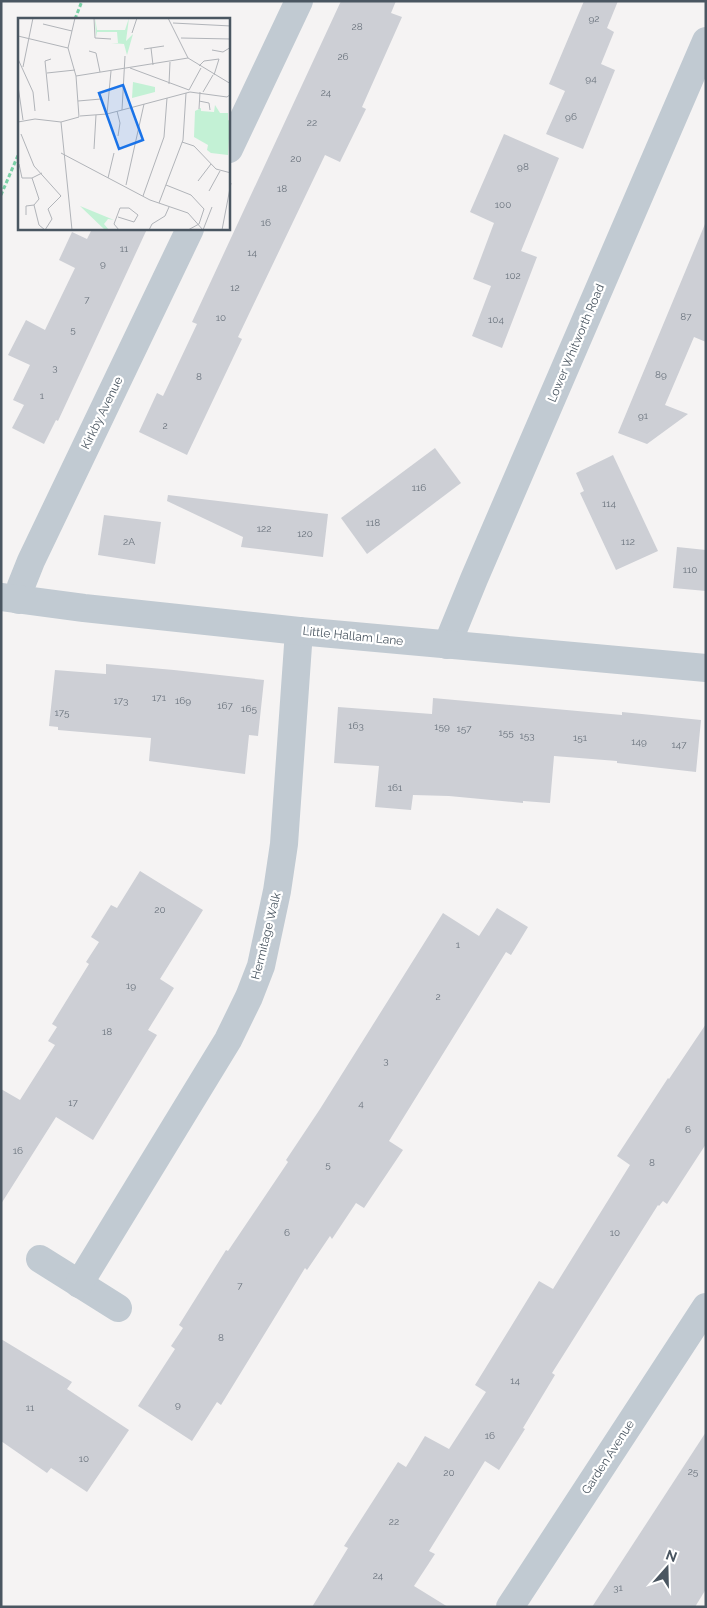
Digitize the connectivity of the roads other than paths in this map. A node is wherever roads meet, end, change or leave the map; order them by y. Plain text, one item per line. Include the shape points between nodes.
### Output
1 (299, 1) edge
2 (706, 41) edge
3 (230, 146) edge
4 (190, 230) edge
5 (10, 599) edge
6 (300, 631) junction
7 (447, 645) junction
8 (706, 668) edge
9 (40, 1259) dead end
10 (79, 1284) junction
11 (706, 1307) edge
12 (118, 1308) dead end
13 (510, 1607) edge

1 - 3 street
2 - 7 street, Lower Whitworth Road
4 - 5 street, Kirkby Avenue via 21,586
5 - 6 street, Little Hallam Lane
6 - 7 street, Little Hallam Lane
6 - 10 street, Hermitage Walk via 284,844 260,966 228,1040
7 - 8 street, Little Hallam Lane
9 - 10 street
10 - 12 street
11 - 13 street, Garden Avenue

